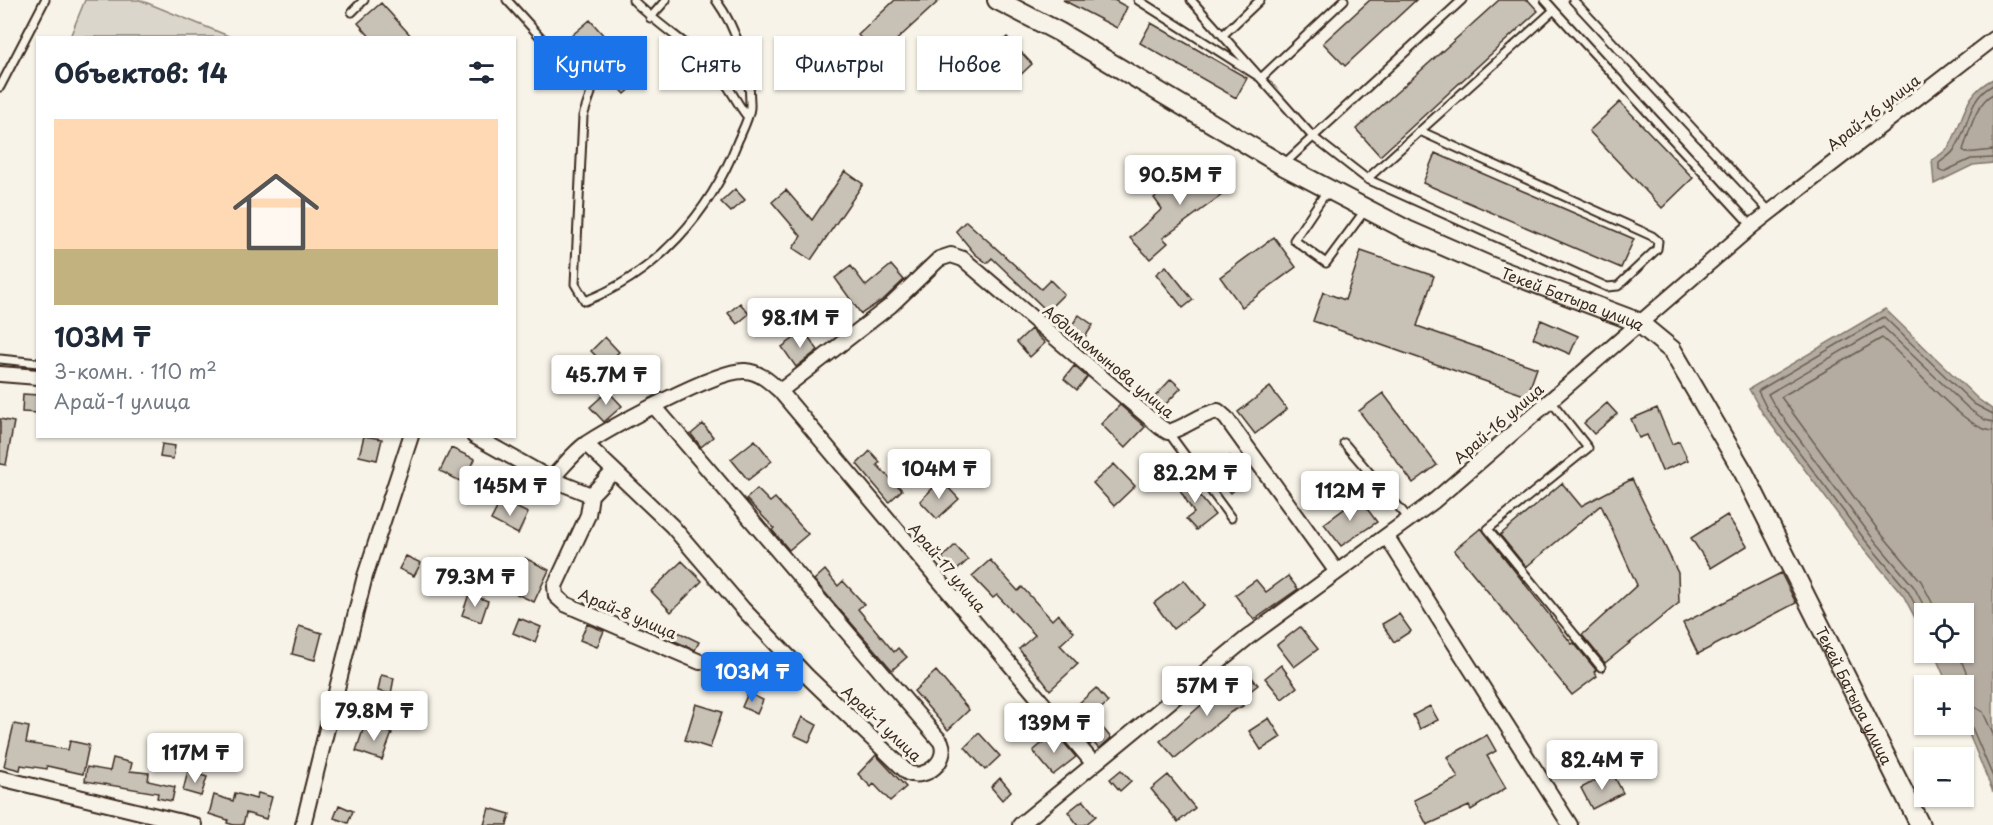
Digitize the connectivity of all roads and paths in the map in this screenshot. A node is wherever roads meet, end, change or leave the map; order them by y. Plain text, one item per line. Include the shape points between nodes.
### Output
1 (45, 0) edge
2 (364, 0) edge
3 (507, 0) edge
4 (633, 0) edge
5 (666, 0) edge
6 (716, 0) edge
7 (997, 0) edge
8 (1138, 0) edge
9 (1146, 0) edge
10 (1191, 0) edge
11 (1260, 0) edge
12 (1344, 0) edge
13 (1462, 0) edge
14 (1545, 0) edge
15 (1574, 0) edge
16 (1154, 9) junction
17 (1554, 10) junction
18 (352, 12) dead end
19 (650, 18) junction
20 (1223, 35) junction
21 (1993, 39) edge
22 (1261, 78) junction
23 (0, 87) edge
24 (747, 116) junction
25 (1420, 131) junction
26 (1313, 137) junction
27 (1282, 165) junction
28 (1367, 179) junction
29 (1329, 189) junction
30 (1366, 208) junction
31 (1771, 213) junction
32 (1752, 226) junction
33 (1638, 322) junction
34 (0, 359) edge
35 (36, 363) edge
36 (0, 374) edge
37 (36, 377) edge
38 (780, 391) junction
39 (1550, 400) junction
40 (654, 406) junction
41 (1168, 432) junction
42 (410, 438) edge
43 (478, 438) edge
44 (1344, 443) dead end
45 (586, 444) junction
46 (614, 471) junction
47 (551, 478) junction
48 (591, 495) junction
49 (1231, 518) dead end
50 (1410, 520) junction
51 (1387, 537) junction
52 (1337, 572) junction
53 (700, 662) dead end
54 (1601, 667) dead end
55 (1093, 763) junction
56 (0, 778) edge
57 (194, 825) edge
58 (303, 825) edge
59 (1020, 825) edge
60 (1570, 825) edge
61 (1920, 825) edge

1 - 23 lane
2 - 18 lane
3 - 24 lane via 591,93 583,116 574,284 585,301 611,291 662,256 699,212 731,157
4 - 19 lane
5 - 19 lane
6 - 24 lane via 727,14 745,63 750,110
7 - 27 street, Текей Батыра улица via 1059,32
8 - 16 lane
9 - 16 lane
10 - 20 lane
11 - 20 lane
12 - 22 lane
13 - 26 lane
14 - 17 lane
15 - 31 lane
16 - 22 lane
17 - 25 lane
17 - 32 lane
19 - 24 lane via 722,77
20 - 22 lane
21 - 31 street, Арай-16 улица
22 - 26 lane
25 - 28 lane
25 - 28 lane via 1652,236 1658,241 1658,249 1618,286 1607,287
26 - 27 lane
26 - 28 lane
27 - 29 street, Текей Батыра улица
29 - 30 street, Текей Батыра улица
29 - 30 lane via 1294,240 1326,262
30 - 33 street, Текей Батыра улица via 1492,267
31 - 32 street, Арай-16 улица
32 - 33 street, Арай-16 улица
33 - 39 street, Арай-16 улица
33 - 61 street, Текей Батыра улица via 1672,350 1744,473
34 - 35 lane
36 - 37 street
38 - 40 street via 767,378 746,371 724,374
38 - 41 street, Абдимомынова улица via 890,306 939,259 951,255 963,259
38 - 55 street, Арай-17 улица
39 - 50 street, Арай-16 улица
39 - 54 lane via 1588,448 1488,529
40 - 45 street
40 - 46 street, Арай-1 улица via 941,742 942,756 931,771 916,776 908,773 807,676 672,526
41 - 49 lane
41 - 52 street, Абдимомынова улица via 1208,412 1218,411 1226,417
42 - 58 street via 365,576
43 - 47 street
44 - 50 lane
45 - 46 street, Арай-1 улица
45 - 47 street
46 - 48 street
47 - 48 street
48 - 53 street, Арай-8 улица via 588,515 555,586 556,596 565,604
50 - 51 street, Арай-16 улица
51 - 52 street, Арай-16 улица
51 - 60 street
52 - 55 street, Арай-16 улица via 1247,638
55 - 59 street, Арай-16 улица
56 - 57 street

